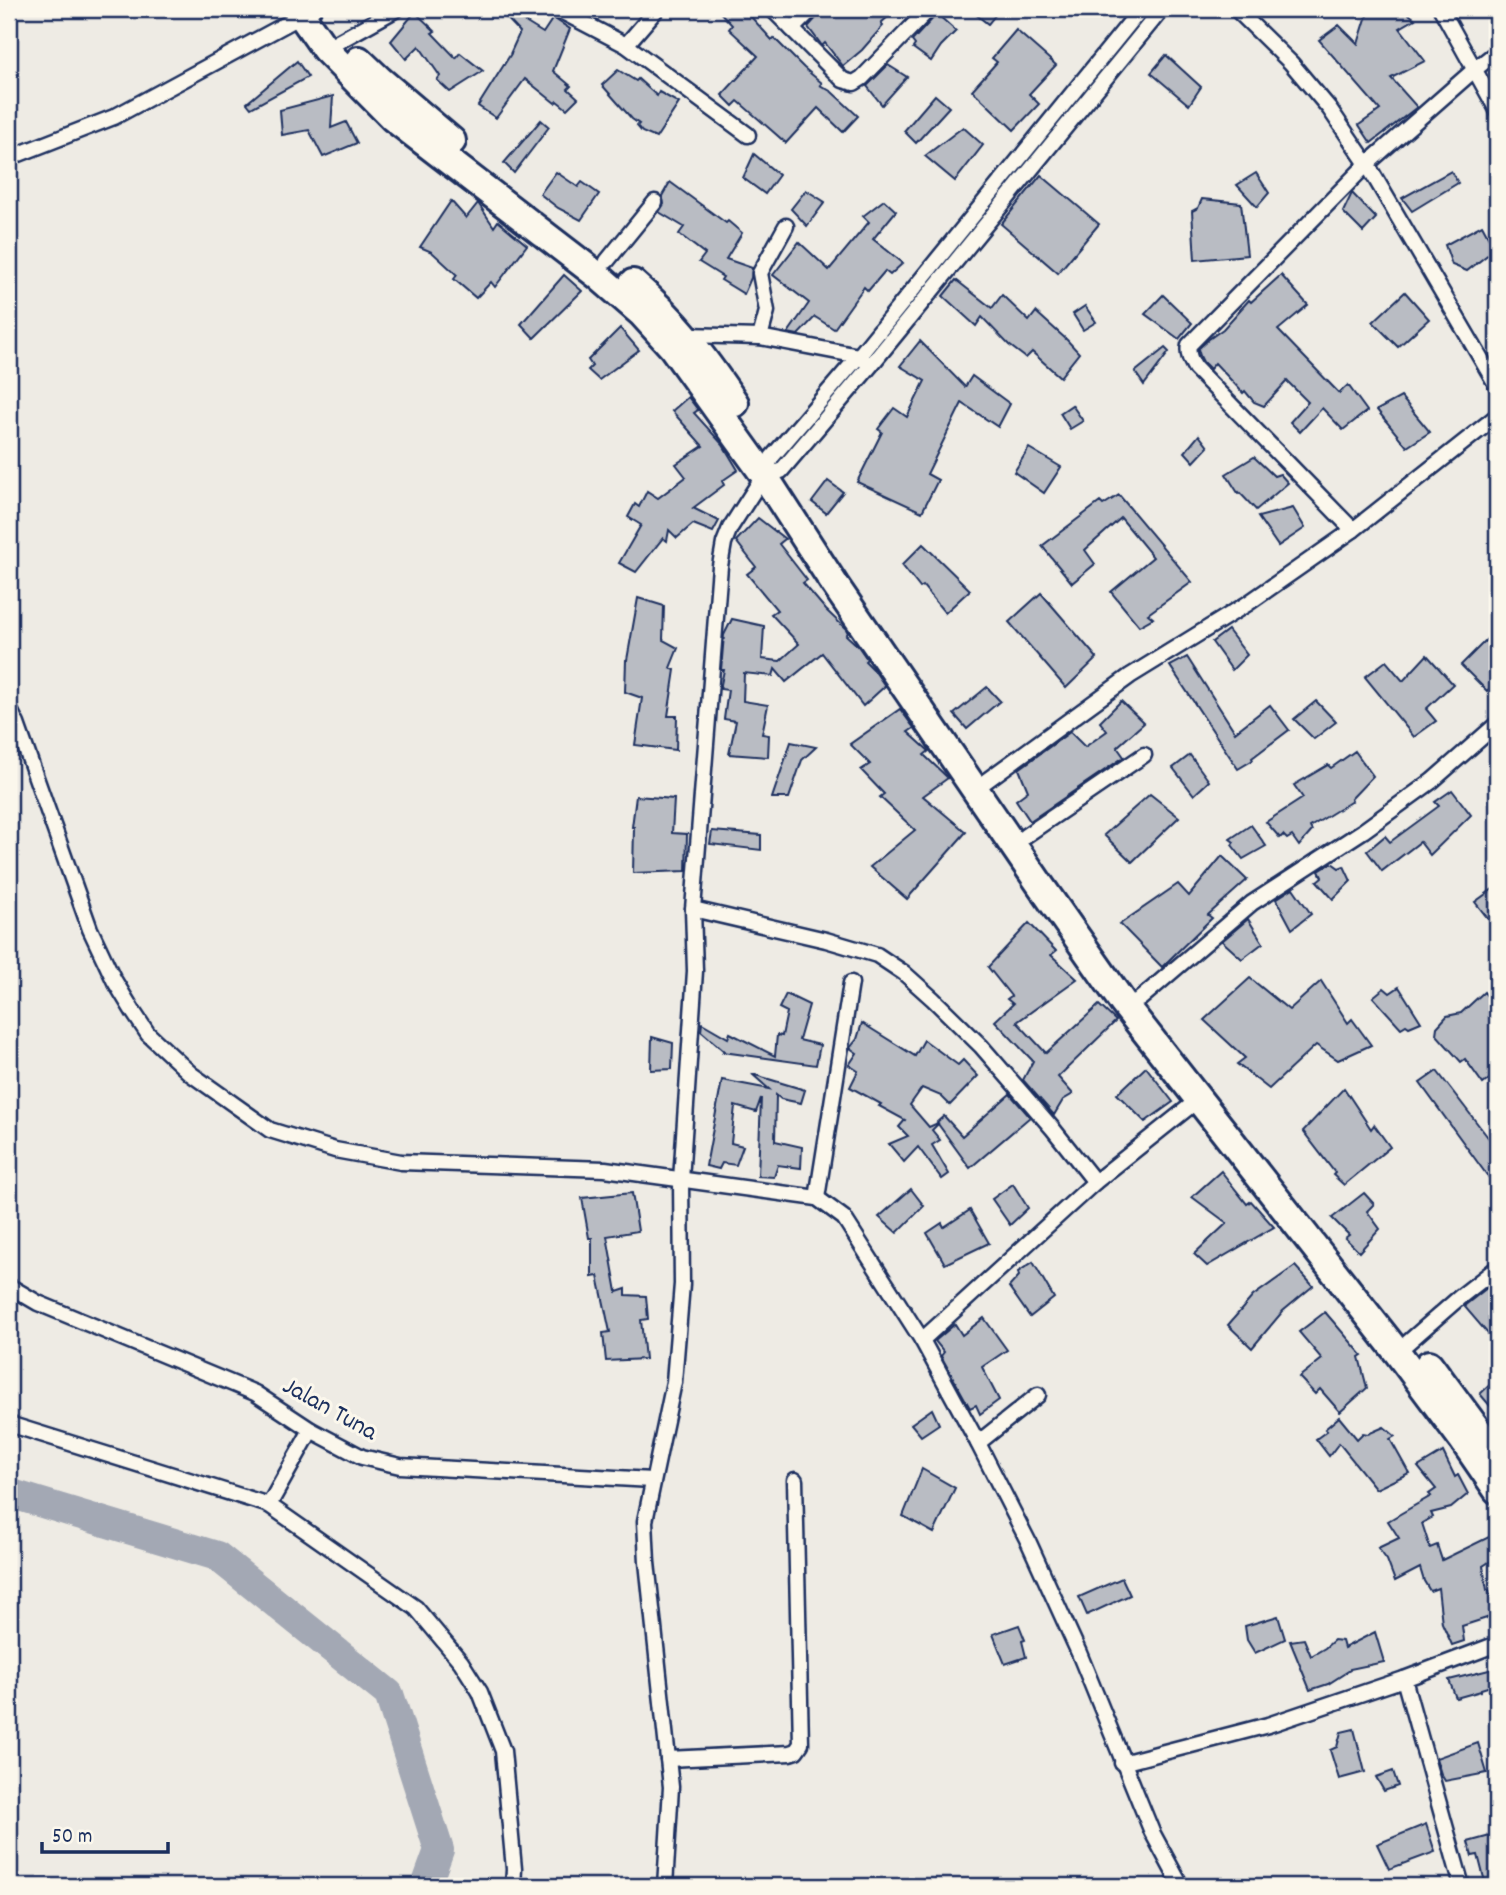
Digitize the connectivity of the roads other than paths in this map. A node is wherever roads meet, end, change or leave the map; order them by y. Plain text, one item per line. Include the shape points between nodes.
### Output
1 (397, 9) edge
2 (557, 9) edge
3 (657, 9) edge
4 (772, 9) edge
5 (812, 9) edge
6 (929, 9) edge
7 (1141, 9) edge
8 (1163, 9) edge
9 (1236, 9) edge
10 (1441, 9) edge
11 (307, 11) edge
12 (792, 29) junction
13 (332, 45) junction
14 (626, 45) junction
15 (1497, 52) edge
16 (1474, 70) junction
17 (1497, 110) edge
18 (748, 135) dead end
19 (9, 158) edge
20 (1367, 164) junction
21 (655, 202) dead end
22 (786, 226) dead end
23 (607, 261) junction
24 (687, 335) junction
25 (760, 337) junction
26 (865, 361) junction
27 (1497, 386) edge
28 (1497, 416) edge
29 (772, 468) junction
30 (1353, 530) junction
31 (9, 708) edge
32 (1497, 724) edge
33 (1144, 755) dead end
34 (981, 785) junction
35 (1025, 836) junction
36 (693, 909) junction
37 (851, 983) dead end
38 (1140, 999) junction
39 (1199, 1099) junction
40 (681, 1180) junction
41 (1095, 1182) junction
42 (817, 1198) junction
43 (1497, 1268) edge
44 (9, 1286) edge
45 (922, 1339) junction
46 (1403, 1346) junction
47 (1038, 1395) dead end
48 (9, 1424) edge
49 (311, 1430) junction
50 (978, 1443) junction
51 (1497, 1456) edge
52 (652, 1480) junction
53 (795, 1480) dead end
54 (1497, 1490) edge
55 (269, 1505) junction
56 (1497, 1644) edge
57 (1404, 1679) junction
58 (668, 1759) junction
59 (1122, 1763) junction
60 (513, 1886) edge
61 (664, 1886) edge
62 (1181, 1886) edge
63 (1462, 1886) edge

1 - 13 street
2 - 14 street
3 - 14 street
4 - 12 street
5 - 12 street
6 - 12 street via 854,82 843,80
7 - 26 street
8 - 26 street
9 - 20 street via 1291,63
10 - 16 street
11 - 13 highway
11 - 19 street via 114,117
13 - 23 highway
13 - 29 highway via 358,85 393,118 642,314
14 - 18 street
15 - 16 street
16 - 17 street
16 - 20 street
20 - 27 street
20 - 30 street via 1188,350 1195,368
21 - 23 street
22 - 25 street via 760,273 767,311
23 - 24 highway
24 - 25 street
24 - 29 highway
25 - 26 street
26 - 29 street
28 - 30 street
29 - 34 highway via 848,575
29 - 36 street via 724,543
30 - 34 street via 1247,604 1130,676
31 - 40 street via 90,929 114,981 148,1034 191,1074 270,1130 335,1150 401,1162 605,1169
32 - 38 street via 1432,781 1252,903
33 - 35 street
34 - 35 highway
34 - 39 highway via 1041,886 1123,1003
35 - 38 highway
36 - 40 street via 695,971
36 - 41 street via 877,955 904,973 981,1046
37 - 42 street
38 - 46 highway
39 - 41 street
39 - 46 highway
40 - 42 street
40 - 52 street via 682,1284 674,1382
41 - 45 street
42 - 45 street via 844,1218
43 - 46 street
44 - 49 street, Jalan Tuna via 38,1303 255,1393
45 - 50 street
46 - 51 highway
46 - 54 highway
47 - 50 street
48 - 55 street
49 - 52 street, Jalan Tuna via 362,1457 400,1466
49 - 55 street
50 - 59 street via 1029,1543
52 - 58 street via 646,1550
53 - 58 street via 801,1744 790,1754
55 - 60 street via 416,1608 461,1662 480,1692 503,1751
56 - 57 street
57 - 59 street via 1268,1725
57 - 63 street
58 - 61 street via 671,1787
59 - 62 street

